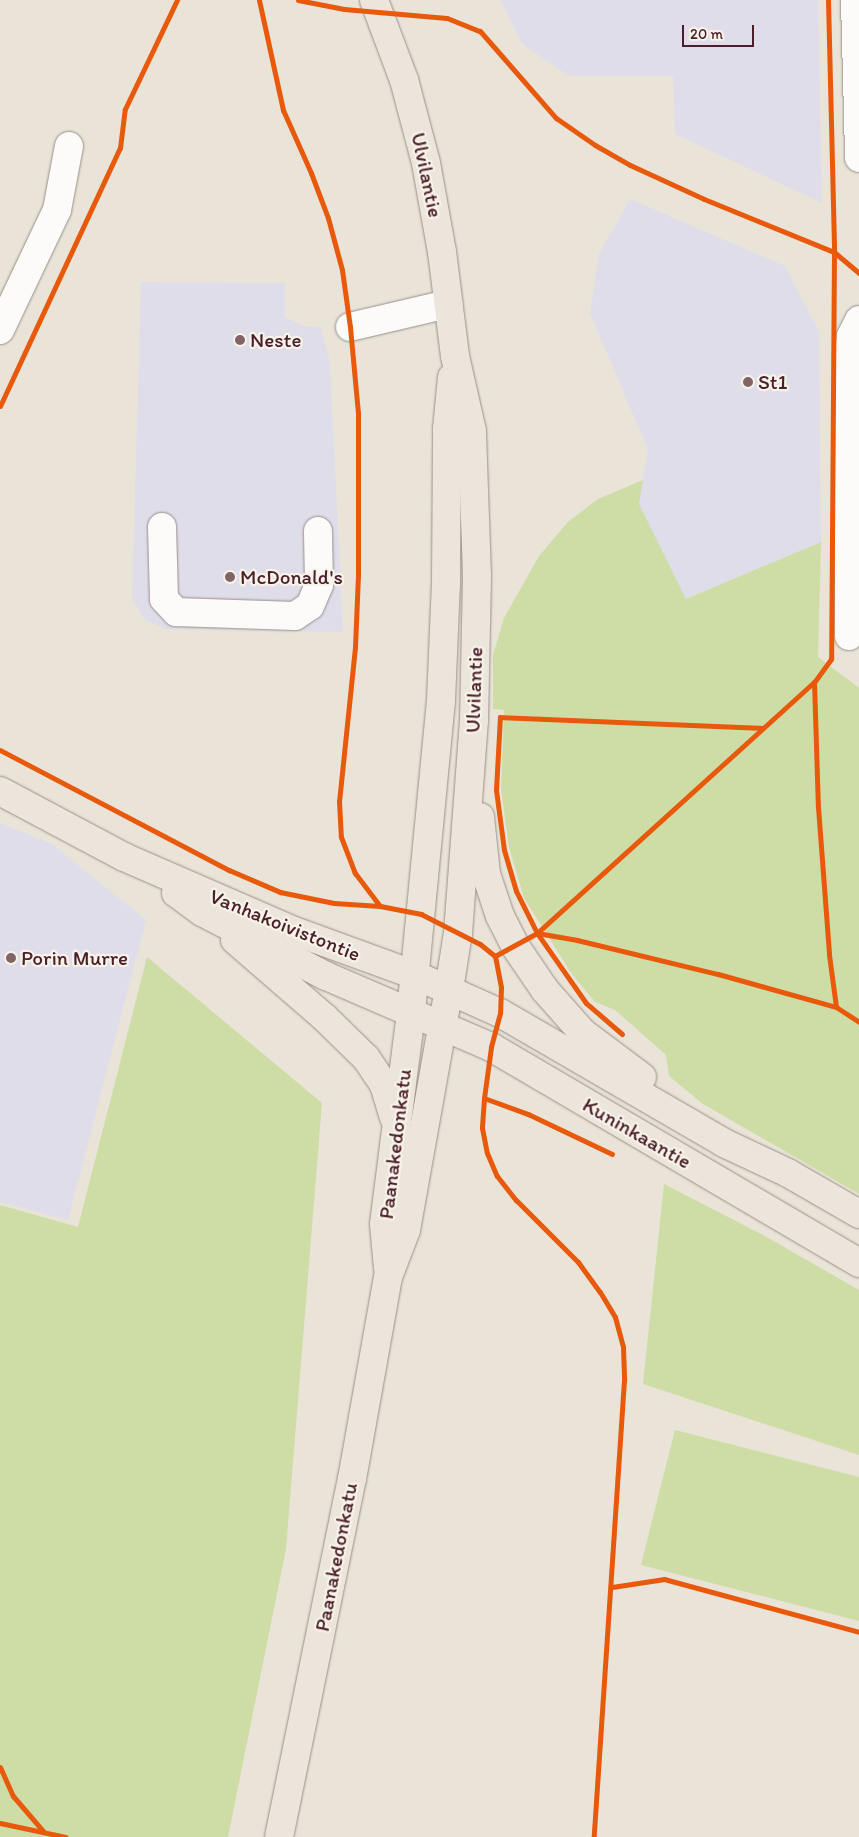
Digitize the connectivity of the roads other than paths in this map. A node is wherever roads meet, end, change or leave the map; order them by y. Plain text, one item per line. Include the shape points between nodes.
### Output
1 (374, 0) edge
2 (854, 0) edge
3 (69, 146) dead end
4 (859, 158) edge
5 (448, 304) junction
6 (859, 320) edge
7 (350, 327) dead end
8 (0, 330) edge
9 (455, 356) junction
10 (318, 531) dead end
11 (163, 540) dead end
12 (849, 636) dead end
13 (474, 720) junction
14 (0, 791) edge
15 (124, 857) junction
16 (202, 912) junction
17 (415, 975) junction
18 (449, 989) junction
19 (411, 1012) junction
20 (443, 1024) junction
21 (396, 1124) junction
22 (788, 1173) junction
23 (859, 1214) edge
24 (859, 1263) edge
25 (388, 1277) junction
26 (279, 1837) edge

1 - 5 main road, Ulvilantie via 404,80 426,163
2 - 4 street
3 - 8 street via 57,210
5 - 7 street
5 - 9 main road, Ulvilantie
6 - 12 street via 851,336 849,354
9 - 13 main road, Ulvilantie via 472,431 477,576
9 - 17 main road, Ulvilantie via 447,428 446,584 440,702
10 - 11 street via 319,584 310,606 295,616 176,612 164,599
13 - 18 main road, Ulvilantie via 458,933
13 - 22 main road via 486,874 500,916 515,946 582,1032 661,1091 745,1141
14 - 15 main road, Vanhakoivistontie
15 - 16 main road, Vanhakoivistontie
15 - 17 main road, Vanhakoivistontie via 294,932
16 - 19 main road, Vanhakoivistontie via 326,976
16 - 21 main road via 324,1017 366,1058 384,1085
17 - 18 main road, Vanhakoivistontie
17 - 19 main road, Ulvilantie
18 - 20 main road, Ulvilantie
18 - 22 main road, Kuninkaantie via 500,1013 724,1144
19 - 20 main road, Kuninkaantie
19 - 21 main road, Paanakedonkatu
20 - 24 main road, Kuninkaantie via 492,1047
20 - 25 main road, Paanakedonkatu via 406,1230
21 - 25 main road, Paanakedonkatu via 384,1224
22 - 23 main road, Kuninkaantie
25 - 26 main road, Paanakedonkatu via 352,1479

